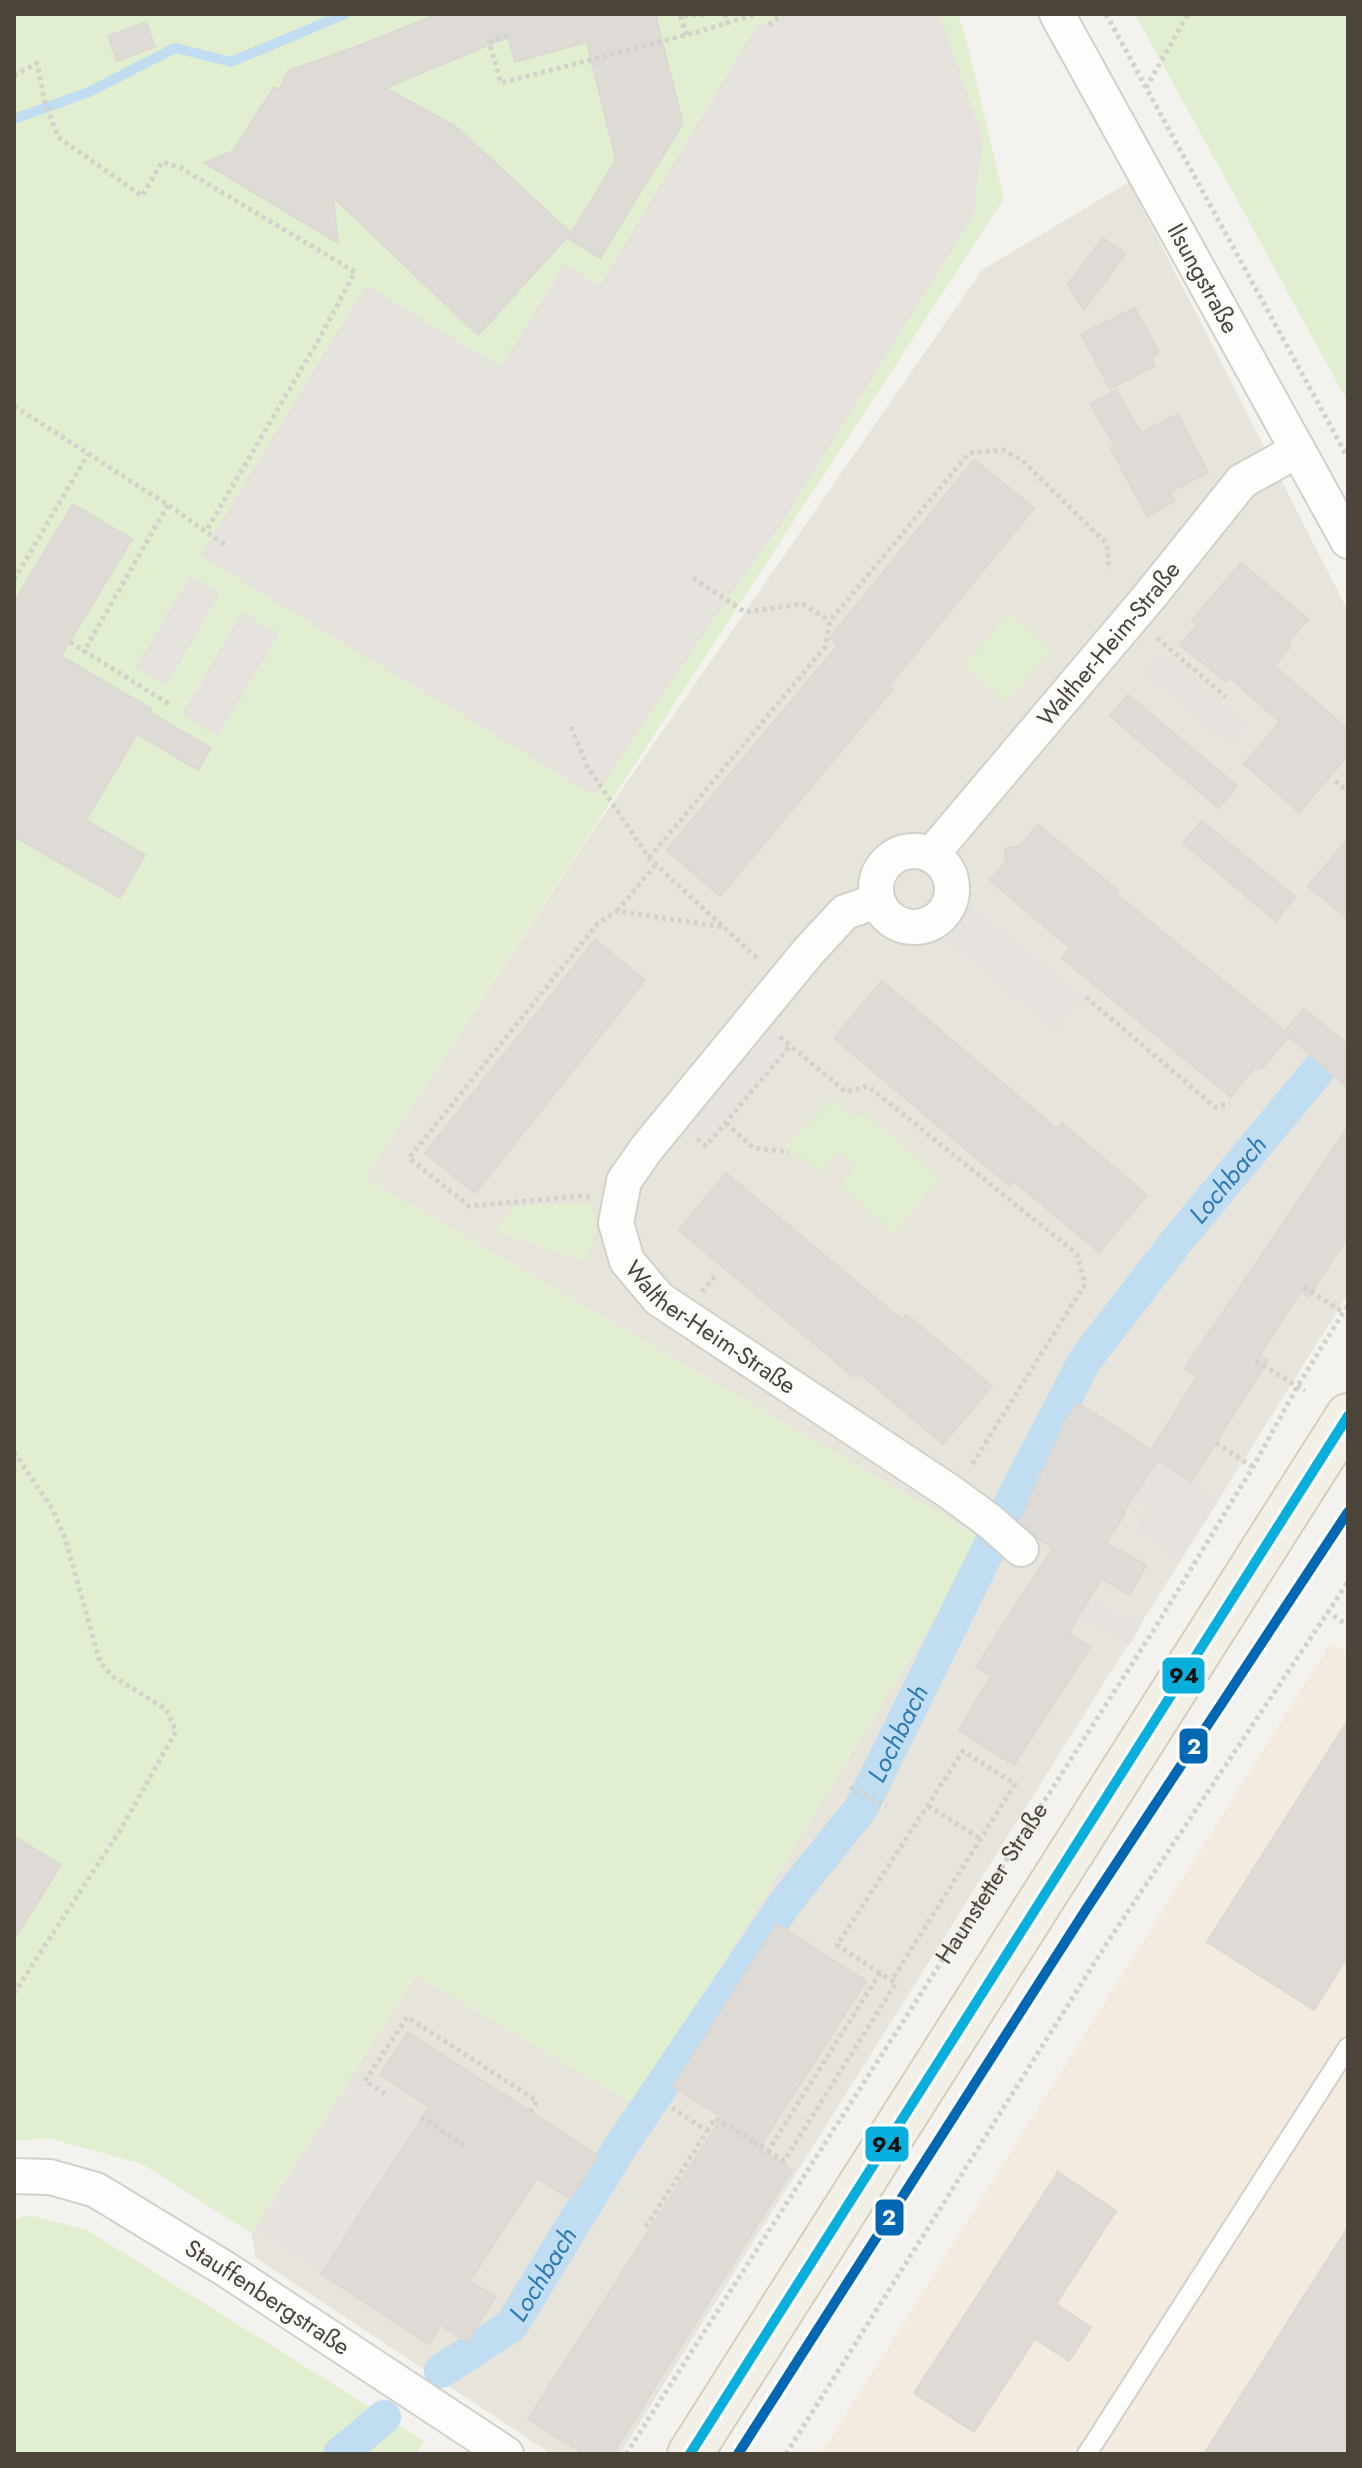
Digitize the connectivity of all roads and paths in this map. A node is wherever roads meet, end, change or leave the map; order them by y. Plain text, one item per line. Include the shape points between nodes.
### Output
1 (707, 14) edge
2 (725, 14) edge
3 (756, 14) edge
4 (783, 14) edge
5 (1057, 14) edge
6 (1106, 14) edge
7 (1188, 14) edge
8 (728, 24) junction
9 (769, 25) dead end
10 (687, 35) junction
11 (508, 36) dead end
12 (14, 76) edge
13 (1146, 88) junction
14 (14, 406) edge
15 (1298, 450) junction
16 (88, 454) junction
17 (1348, 458) edge
18 (168, 505) junction
19 (206, 531) junction
20 (1348, 541) edge
21 (225, 545) dead end
22 (1109, 570) dead end
23 (693, 578) dead end
24 (14, 580) edge
25 (1132, 617) junction
26 (830, 621) junction
27 (70, 642) dead end
28 (84, 651) junction
29 (1226, 697) dead end
30 (171, 705) dead end
31 (571, 727) dead end
32 (1335, 781) dead end
33 (1348, 791) edge
34 (931, 855) junction
35 (649, 858) junction
36 (656, 864) junction
37 (877, 901) junction
38 (617, 911) junction
39 (723, 927) junction
40 (782, 983) junction
41 (1086, 997) dead end
42 (1230, 1103) dead end
43 (671, 1119) junction
44 (726, 1123) junction
45 (789, 1152) dead end
46 (584, 1196) dead end
47 (1304, 1287) dead end
48 (1348, 1305) edge
49 (1343, 1312) junction
50 (1256, 1361) dead end
51 (1297, 1387) junction
52 (1305, 1391) dead end
53 (1348, 1416) edge
54 (1216, 1443) dead end
55 (14, 1452) edge
56 (1253, 1467) junction
57 (965, 1475) dead end
58 (1009, 1538) dead end
59 (1348, 1582) edge
60 (1327, 1611) junction
61 (1348, 1626) edge
62 (850, 1787) dead end
63 (884, 1805) dead end
64 (928, 1806) junction
65 (981, 1839) junction
66 (880, 1973) junction
67 (892, 1980) junction
68 (14, 1993) edge
69 (1348, 2047) edge
70 (385, 2094) dead end
71 (672, 2108) dead end
72 (530, 2112) dead end
73 (421, 2117) dead end
74 (707, 2131) junction
75 (467, 2147) dead end
76 (768, 2151) junction
77 (14, 2176) edge
78 (646, 2227) dead end
79 (506, 2454) edge
80 (626, 2454) edge
81 (690, 2454) edge
82 (786, 2454) edge
83 (1087, 2454) edge

1 - 10 path via 680,16
2 - 8 path
3 - 8 path
4 - 9 path
5 - 15 street, Ilsungstraße
6 - 13 path
7 - 13 path
8 - 10 path
10 - 11 path via 501,83 489,42
12 - 19 path via 37,63 58,137 142,196 162,162 181,168 355,272
13 - 17 path
14 - 16 path
15 - 20 street, Ilsungstraße
15 - 25 street, Walther-Heim-Straße via 1242,481
16 - 18 path
16 - 24 path
18 - 19 path
18 - 28 path
19 - 21 path
22 - 26 path via 1107,544 1022,460 1003,450 969,453
23 - 26 path via 745,612 803,604
25 - 29 path
25 - 34 street, Walther-Heim-Straße
26 - 35 path via 825,647
27 - 28 path
28 - 30 path
31 - 35 path via 587,766
32 - 33 path
34 - 37 street via 906,851 884,864 875,888
34 - 37 street via 949,872 952,884 946,910 937,920 900,925
35 - 36 path
36 - 38 path
36 - 39 path
37 - 40 street, Walther-Heim-Straße via 845,912
38 - 39 path
38 - 46 path via 598,923 409,1158 469,1206
39 - 40 path
40 - 43 street, Walther-Heim-Straße
41 - 42 path via 1215,1107
43 - 44 path via 706,1146
43 - 58 street, Walther-Heim-Straße via 624,1181 616,1223 627,1261 659,1299 937,1483
44 - 45 path via 753,1148
44 - 57 path via 790,1046 846,1092 868,1086 1077,1254 1085,1284
47 - 49 path
48 - 49 path, Haunstetter Straße
49 - 51 path, Haunstetter Straße
50 - 51 path
51 - 52 path
51 - 56 path, Haunstetter Straße
53 - 81 main road, Haunstetter Straße
54 - 56 path
55 - 68 path via 52,1508 65,1538 100,1662 112,1676 166,1709 176,1731 121,1829
56 - 80 path, Haunstetter Straße
59 - 60 path
60 - 61 path
60 - 82 path via 1107,1943
62 - 63 path
64 - 65 path
64 - 65 path via 963,1751 1015,1784
64 - 66 path via 837,1945
65 - 67 path
66 - 67 path
66 - 76 path
67 - 76 path via 896,1983 784,2161
69 - 83 lane
70 - 72 path via 365,2081 407,2017 537,2101
71 - 74 path
73 - 75 path
74 - 76 path via 715,2118
74 - 78 path
77 - 79 street, Stauffenbergstraße via 50,2177 96,2190

